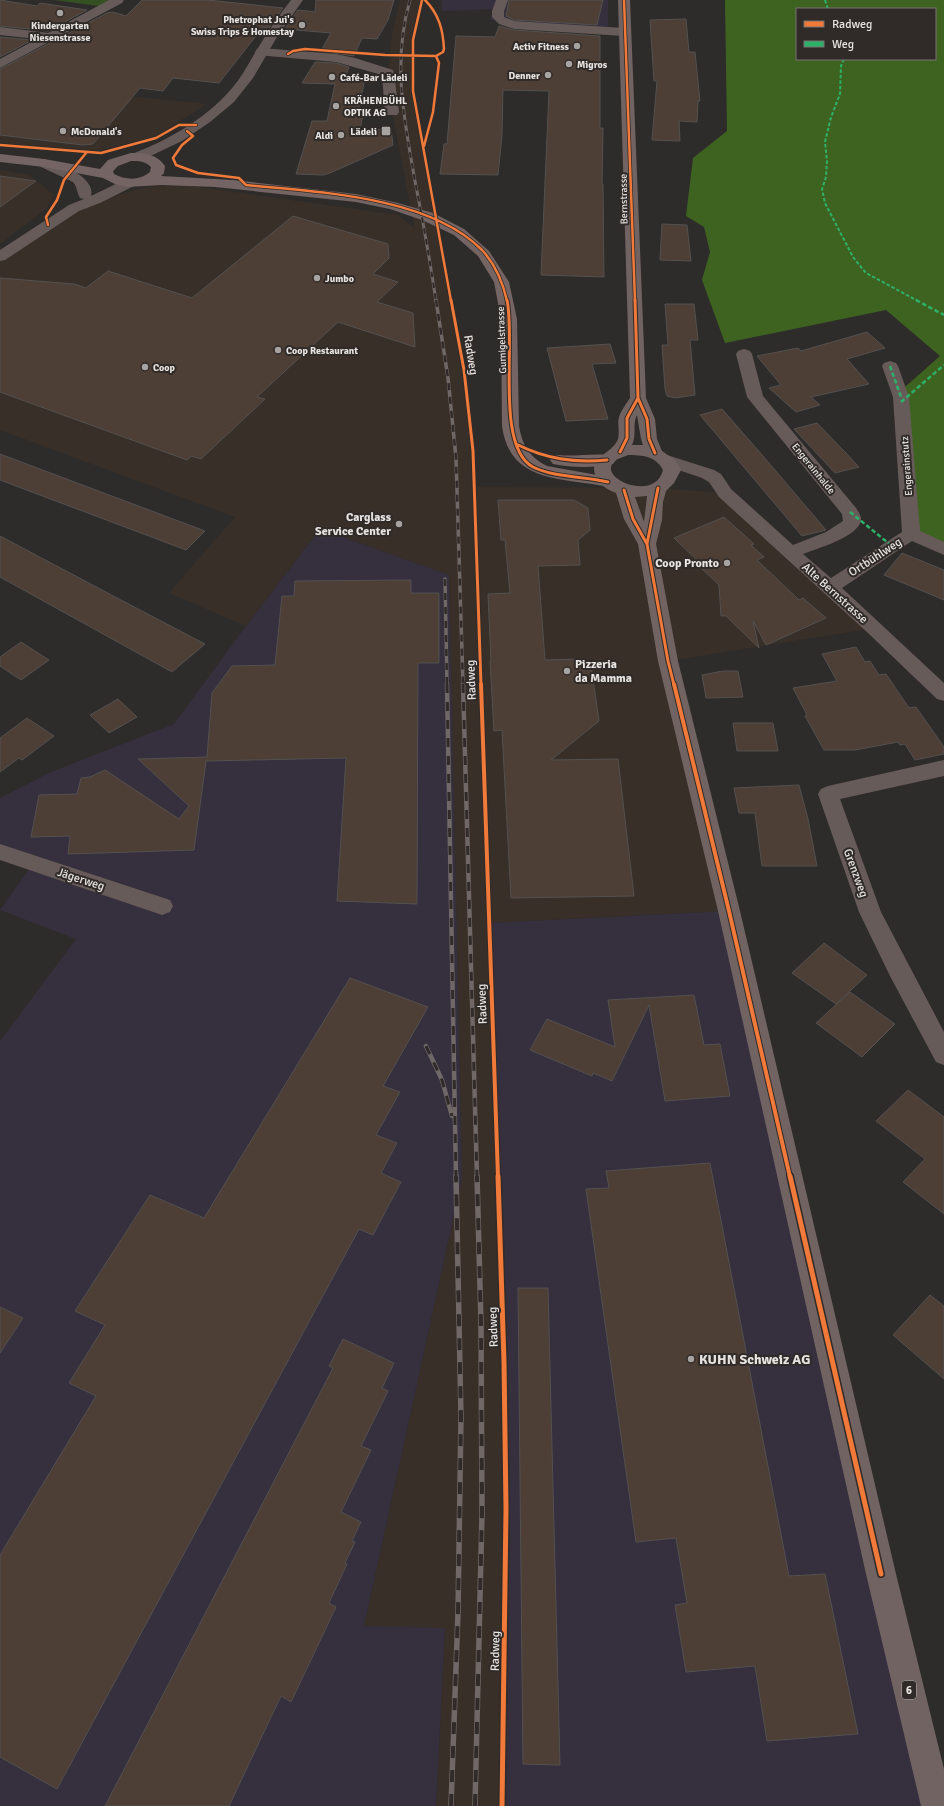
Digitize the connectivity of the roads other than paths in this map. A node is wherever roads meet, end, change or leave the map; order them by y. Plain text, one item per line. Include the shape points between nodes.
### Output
1 (118, 0) edge
2 (297, 0) edge
3 (502, 0) edge
4 (624, 0) edge
5 (0, 31) edge
6 (624, 32) junction
7 (50, 38) junction
8 (261, 52) junction
9 (0, 64) edge
10 (392, 112) dead end
11 (176, 138) junction
12 (137, 157) junction
13 (0, 158) edge
14 (115, 162) junction
15 (44, 163) junction
16 (158, 166) junction
17 (107, 176) junction
18 (144, 181) junction
19 (205, 181) junction
20 (129, 183) junction
21 (86, 195) junction
22 (74, 208) junction
23 (0, 257) edge
24 (744, 354) dead end
25 (890, 366) dead end
26 (638, 398) junction
27 (516, 444) junction
28 (613, 456) junction
29 (661, 457) junction
30 (608, 482) junction
31 (663, 484) junction
32 (624, 490) junction
33 (725, 493) junction
34 (911, 534) junction
35 (647, 544) junction
36 (944, 549) edge
37 (790, 552) junction
38 (829, 588) junction
39 (944, 694) edge
40 (944, 768) edge
41 (0, 852) edge
42 (162, 906) dead end
43 (944, 1055) edge
44 (937, 1806) edge

1 - 7 street
2 - 8 street
3 - 6 street via 497,15 501,22 529,27
4 - 6 main road, Bernstrasse
5 - 7 street
6 - 26 main road, Bernstrasse
7 - 9 street
8 - 10 street via 336,58 388,73
8 - 11 street via 232,96
11 - 12 street
11 - 16 street
12 - 14 main road
12 - 16 main road, Gurnigelstrasse via 149,159
13 - 15 main road
14 - 15 main road
14 - 17 main road via 107,169
15 - 17 main road
15 - 21 street via 78,179
16 - 18 main road via 157,174
16 - 19 main road, Gurnigelstrasse
17 - 20 main road
17 - 21 street
18 - 19 main road, Gurnigelstrasse
18 - 20 main road, Gurnigelstrasse
19 - 27 main road, Gurnigelstrasse via 334,195 382,203 439,221 473,243 491,261 505,291 510,320 510,420
20 - 22 street
21 - 22 street
22 - 23 street
24 - 37 street, Engerainhalde via 755,397 853,518 852,523 842,530
25 - 34 street, Engerainstutz via 901,397
26 - 28 main road via 627,418 626,438
26 - 29 main road, Bernstrasse via 647,419 649,439
27 - 28 main road via 531,452 561,460 578,462
27 - 30 main road, Gurnigelstrasse via 527,463 536,467
28 - 29 main road via 638,450
28 - 30 main road via 601,470
29 - 31 main road via 672,470
29 - 33 street, Alte Bernstrasse via 708,474 715,478
30 - 32 main road
31 - 32 main road via 644,492
31 - 33 street, Alte Bernstrasse via 692,480
31 - 35 main road, 6 via 654,502
32 - 35 main road, 6 via 633,519
33 - 37 street, Alte Bernstrasse
34 - 36 street, Ortbühlweg
34 - 38 street, Ortbühlweg
35 - 44 main road, 6 via 668,661 729,911 881,1574
37 - 38 street, Alte Bernstrasse
38 - 39 street, Alte Bernstrasse
40 - 43 street, Grenzweg via 828,794 870,912
41 - 42 street, Jägerweg

